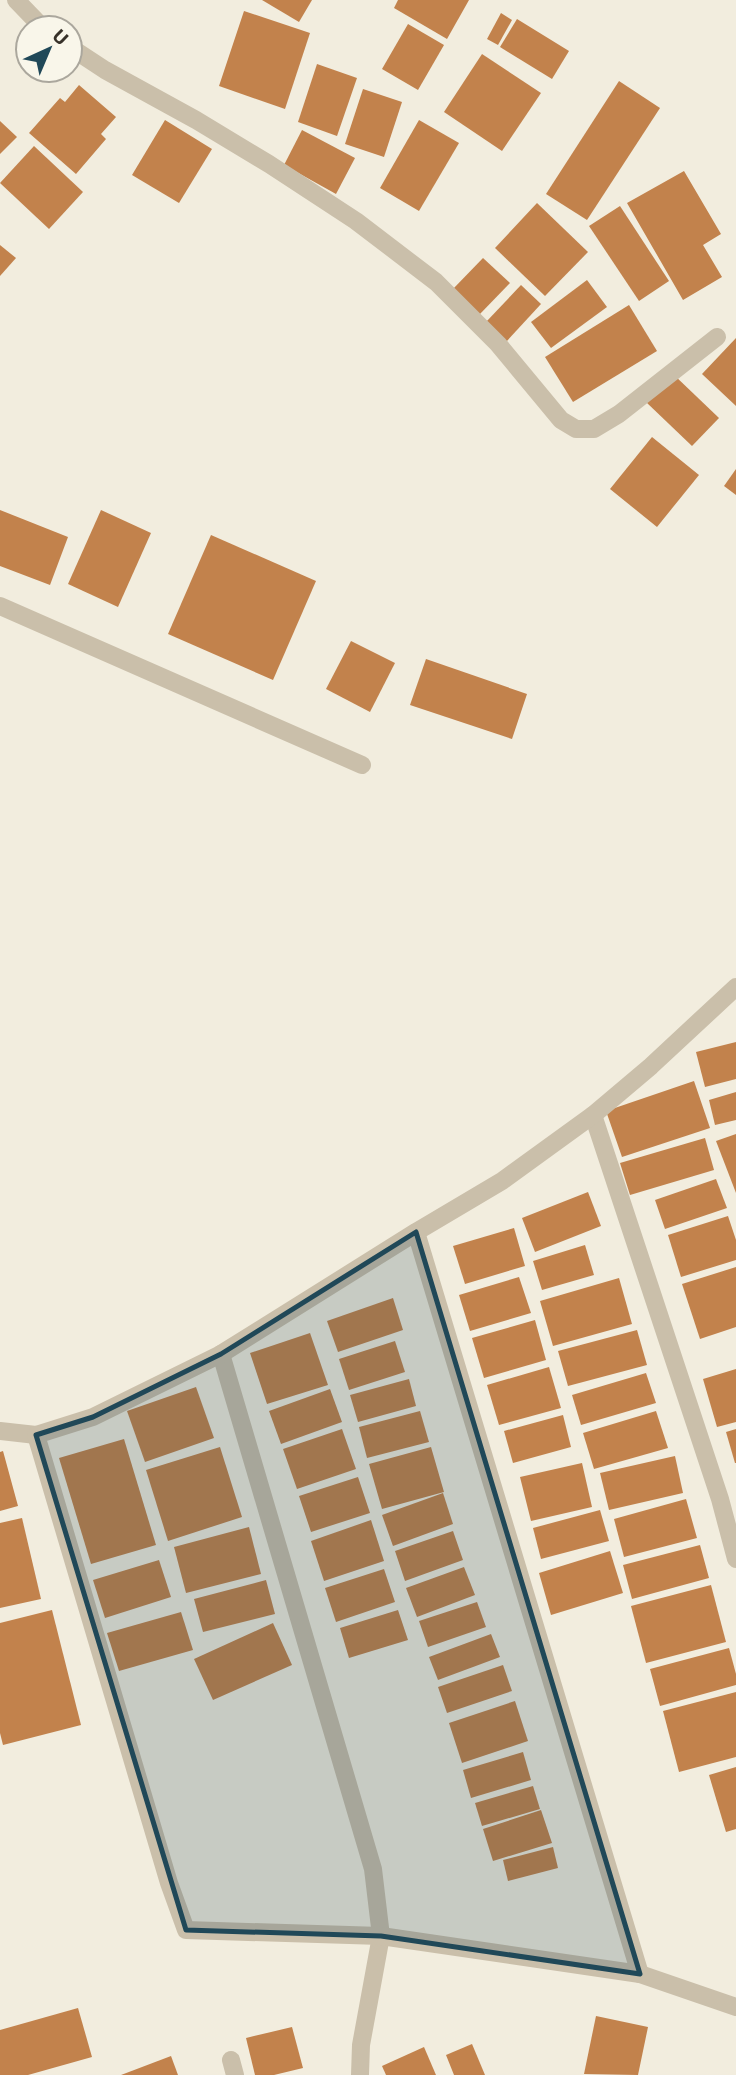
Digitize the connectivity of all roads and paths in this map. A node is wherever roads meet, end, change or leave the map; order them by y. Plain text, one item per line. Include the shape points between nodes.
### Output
1 (16, 0) edge
2 (30, 14) edge
3 (84, 56) edge
4 (717, 337) dead end
5 (0, 606) edge
6 (362, 765) dead end
7 (736, 987) edge
8 (593, 1115) junction
9 (416, 1232) junction
10 (221, 1354) junction
11 (0, 1431) edge
12 (36, 1435) junction
13 (728, 1496) edge
14 (736, 1559) edge
15 (381, 1936) junction
16 (640, 1974) junction
17 (736, 2007) edge
18 (360, 2075) edge

1 - 2 street
3 - 4 street via 269,164 356,221 436,282 498,344 561,420 576,429 594,429 619,414
5 - 6 street
7 - 8 street
8 - 9 street via 502,1181
8 - 13 street
9 - 10 street
9 - 16 street
10 - 12 street via 93,1418
10 - 15 street via 373,1869
11 - 12 street
12 - 15 street via 186,1930
13 - 14 street
15 - 16 street
15 - 18 street
16 - 17 street

